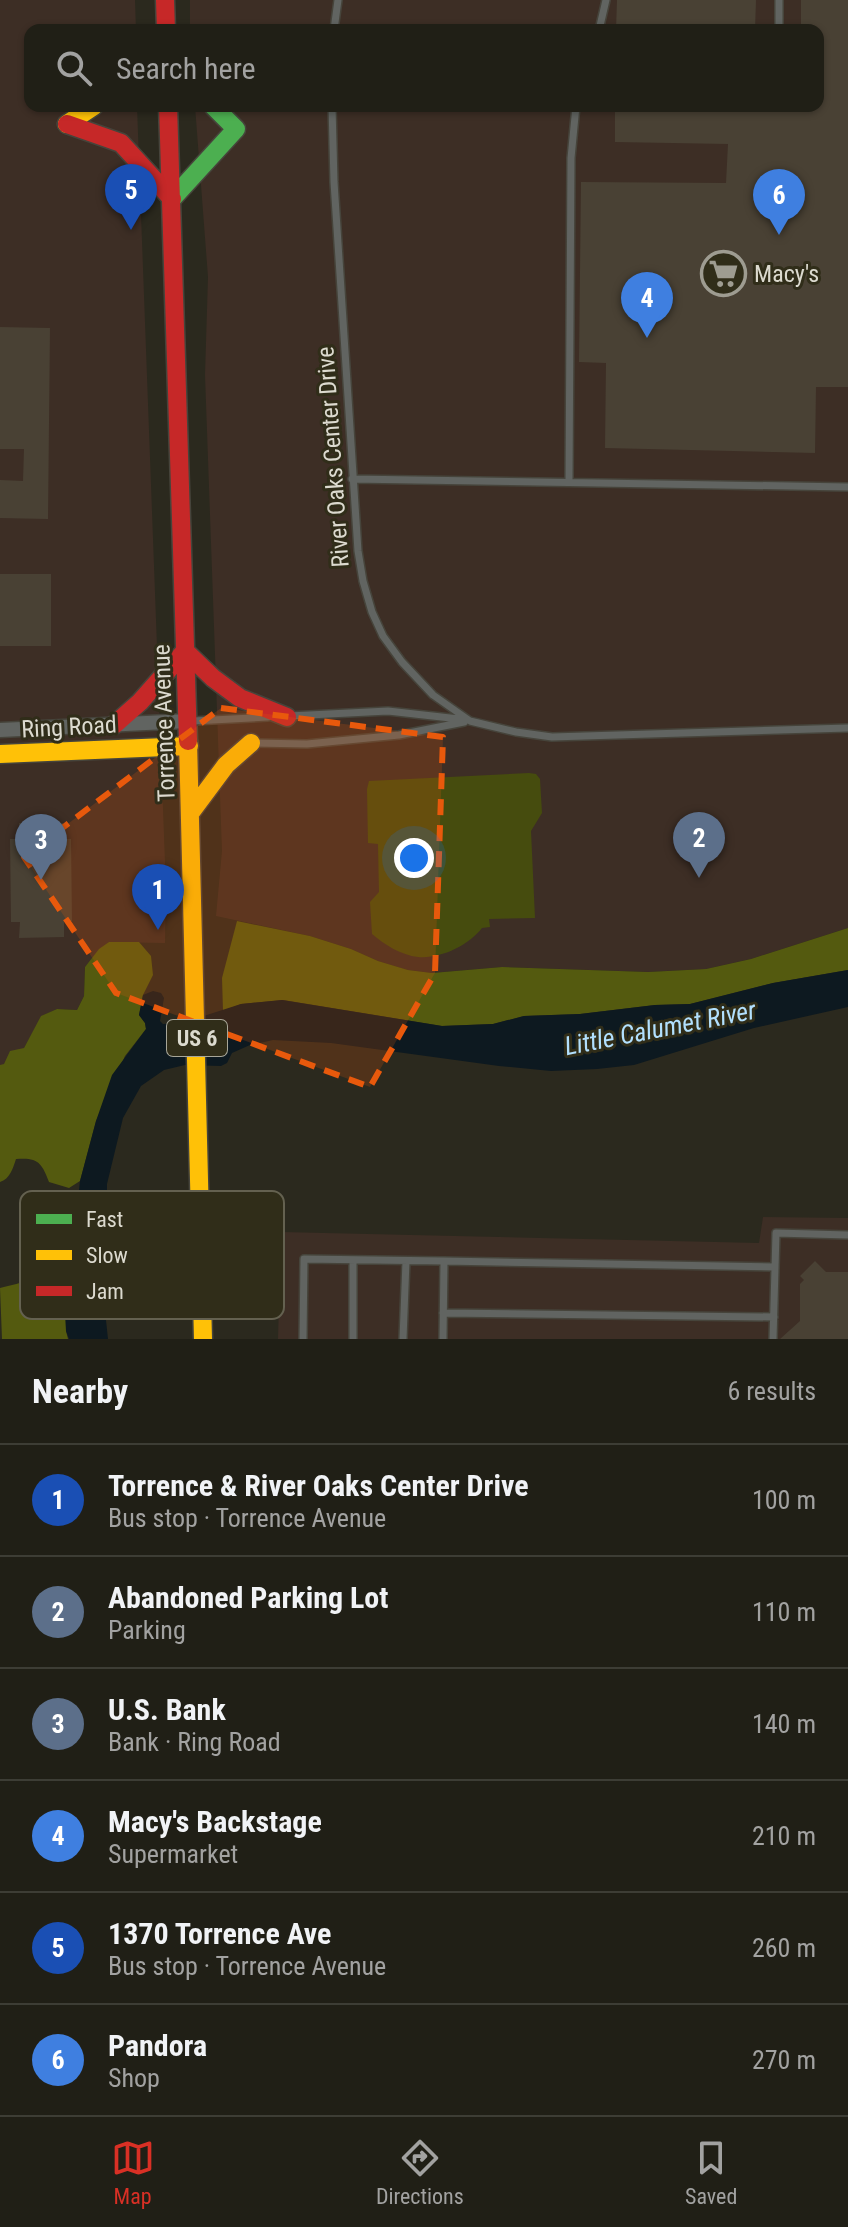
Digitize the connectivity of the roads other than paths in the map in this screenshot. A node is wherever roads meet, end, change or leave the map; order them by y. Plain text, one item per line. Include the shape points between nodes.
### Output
1 (165, 0) edge
2 (338, 0) edge
3 (606, 0) edge
4 (779, 0) edge
5 (166, 24) edge
6 (335, 24) edge
7 (600, 24) edge
8 (779, 24) edge
9 (85, 112) edge
10 (168, 112) edge
11 (219, 112) edge
12 (332, 112) edge
13 (575, 112) edge
14 (172, 199) junction
15 (352, 479) junction
16 (569, 482) junction
17 (848, 487) edge
18 (185, 651) junction
19 (287, 717) junction
20 (188, 721) junction
21 (470, 721) junction
22 (114, 725) junction
23 (848, 728) edge
24 (0, 730) edge
25 (251, 743) joint
26 (189, 746) junction
27 (0, 754) edge
28 (191, 812) junction
29 (200, 1191) edge
30 (848, 1235) edge
31 (353, 1260) junction
32 (406, 1261) junction
33 (444, 1261) junction
34 (775, 1267) junction
35 (443, 1313) junction
36 (774, 1317) junction
37 (203, 1319) edge
38 (203, 1339) edge
39 (303, 1339) edge
40 (353, 1339) edge
41 (403, 1339) edge
42 (443, 1339) edge
43 (773, 1339) edge

1 - 5 main road
2 - 6 lane
3 - 7 lane
4 - 8 lane
9 - 14 main road via 67,124 121,143
10 - 14 main road, Torrence Avenue / US 6
11 - 14 main road via 236,129
12 - 15 lane, River Oaks Center Drive
13 - 16 lane
14 - 18 main road, Torrence Avenue / US 6
15 - 16 lane
15 - 21 lane, River Oaks Center Drive via 363,581 381,631 433,695
16 - 17 lane
18 - 19 main road via 240,698
18 - 20 main road, Torrence Avenue / US 6
18 - 22 main road
19 - 20 lane
19 - 21 lane via 388,711
20 - 22 street, Ring Road
20 - 26 main road, Torrence Avenue / US 6
21 - 23 lane, River Oaks Center Drive via 552,737
21 - 25 lane via 399,735 307,744
22 - 24 street, Ring Road
25 - 28 main road via 226,765
26 - 27 main road, Ring Road
26 - 28 main road, Torrence Avenue / US 6
28 - 29 main road, Torrence Avenue / US 6
30 - 34 lane via 776,1233
31 - 32 lane
31 - 39 lane via 304,1259
31 - 40 lane
32 - 33 lane
32 - 41 lane
33 - 34 lane
33 - 35 lane
34 - 36 lane
35 - 36 lane
35 - 42 lane
36 - 43 lane
37 - 38 main road, Torrence Avenue / US 6

